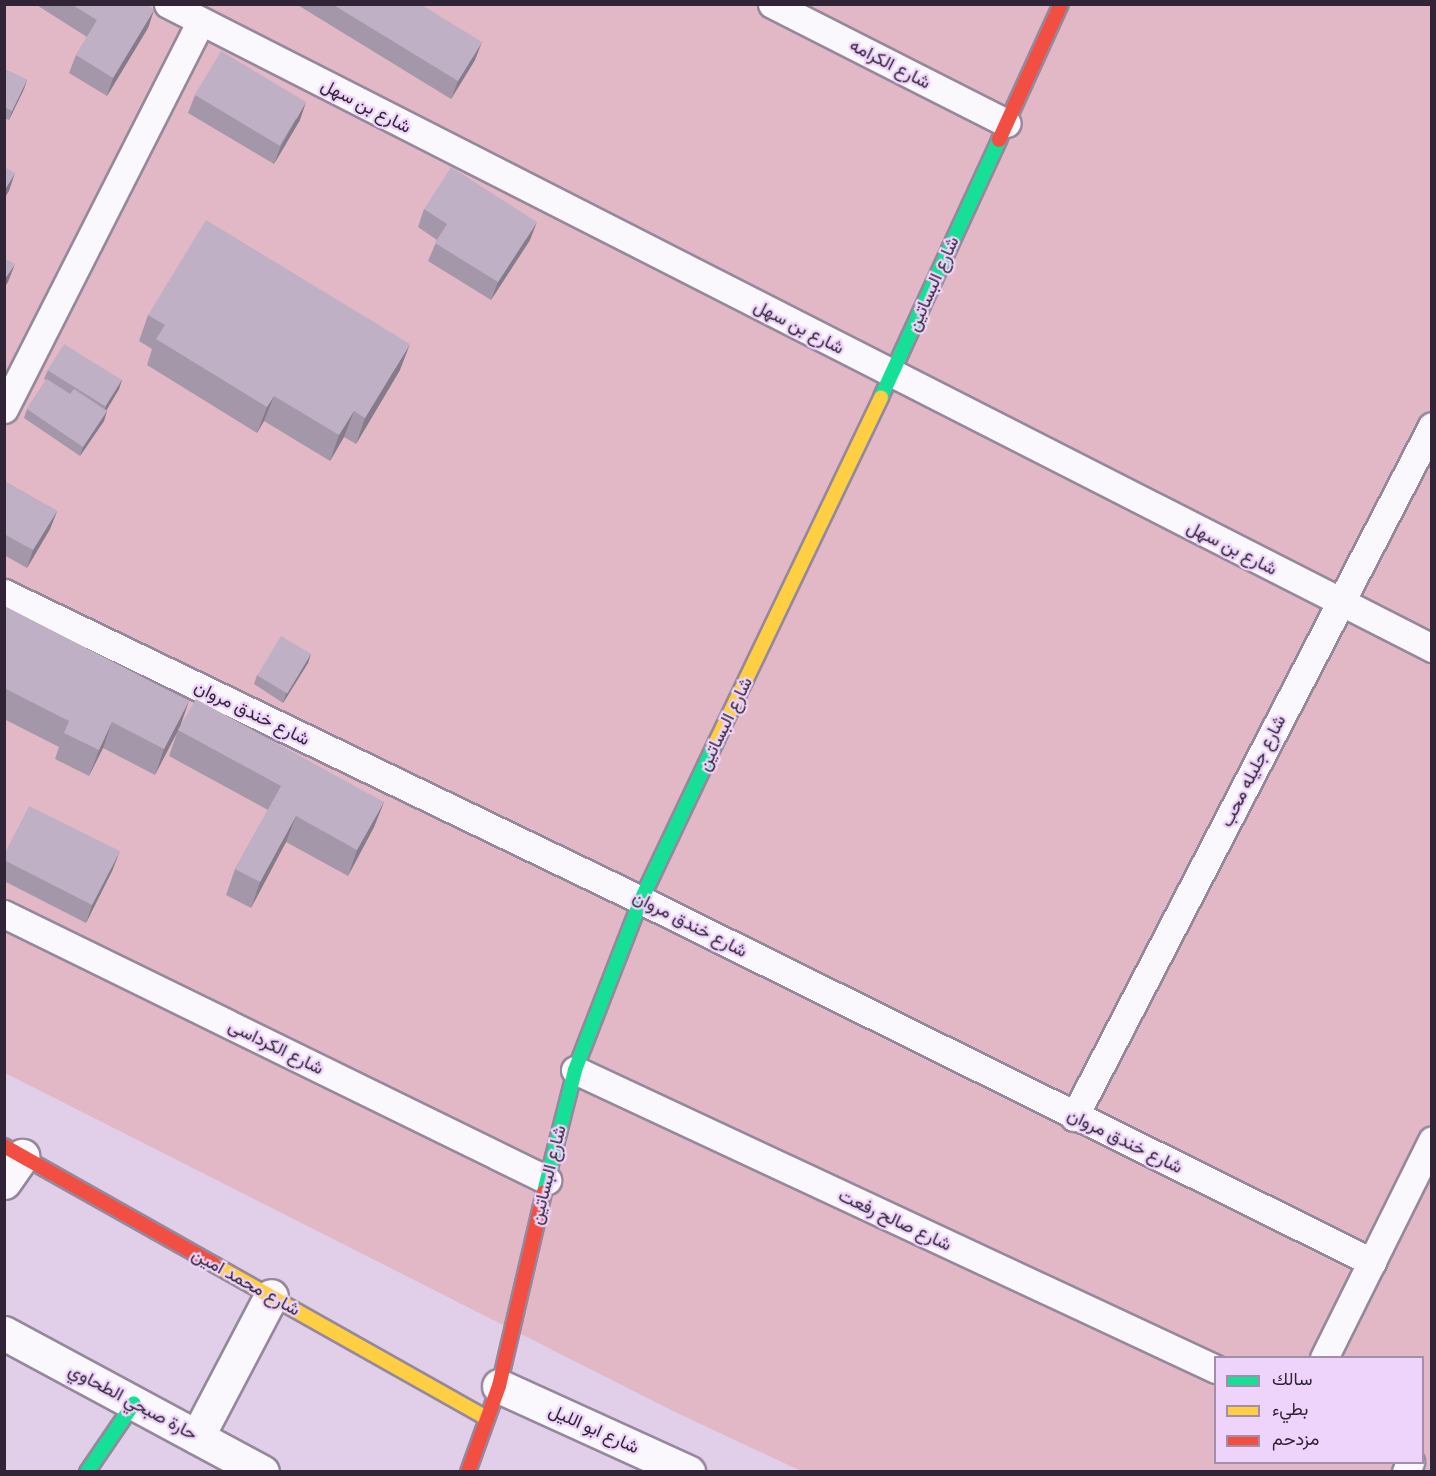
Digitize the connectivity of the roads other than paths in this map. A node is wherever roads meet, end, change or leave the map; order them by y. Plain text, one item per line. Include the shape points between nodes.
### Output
1 (168, 4) edge
2 (772, 4) edge
3 (1061, 4) edge
4 (201, 21) junction
5 (1007, 123) junction
6 (892, 374) junction
7 (4, 410) edge
8 (1431, 426) edge
9 (4, 593) edge
10 (1340, 603) junction
11 (1431, 648) edge
12 (641, 900) junction
13 (4, 914) edge
14 (575, 1070) junction
15 (1074, 1117) junction
16 (1431, 1140) edge
17 (10, 1161) edge
18 (547, 1180) junction
19 (1372, 1262) junction
20 (271, 1296) junction
21 (4, 1333) edge
22 (1325, 1356) edge
23 (1214, 1370) edge
24 (499, 1386) junction
25 (134, 1402) junction
26 (487, 1418) junction
27 (197, 1437) junction
28 (87, 1472) edge
29 (262, 1472) edge
30 (468, 1472) edge
31 (688, 1472) edge

1 - 4 lane, شارع بن سهل
2 - 5 lane, شارع الكرامه
3 - 5 street, شارع البساتين
4 - 6 lane, شارع بن سهل
4 - 7 lane
5 - 6 street, شارع البساتين
6 - 10 lane, شارع بن سهل
6 - 12 street, شارع البساتين
8 - 10 lane, شارع جليله محب
9 - 12 lane, شارع خندق مروان
10 - 11 lane, شارع بن سهل
10 - 15 lane, شارع جليله محب
12 - 14 street, شارع البساتين
12 - 15 lane, شارع خندق مروان
13 - 18 lane, شارع الكرداسى
14 - 18 street, شارع البساتين
14 - 23 lane, شارع صالح رفعت
15 - 19 lane, شارع خندق مروان
16 - 19 lane
17 - 20 street, شارع محمد امين
18 - 24 street, شارع البساتين
19 - 22 lane
20 - 26 street, شارع محمد امين
20 - 27 street
21 - 25 street, حارة صبحي الطحاوي
24 - 26 street, شارع البساتين
24 - 31 street, شارع ابو الليل
25 - 27 street, حارة صبحي الطحاوي
25 - 28 street
26 - 30 street, شارع البساتين
27 - 29 street, حارة صبحي الطحاوي

